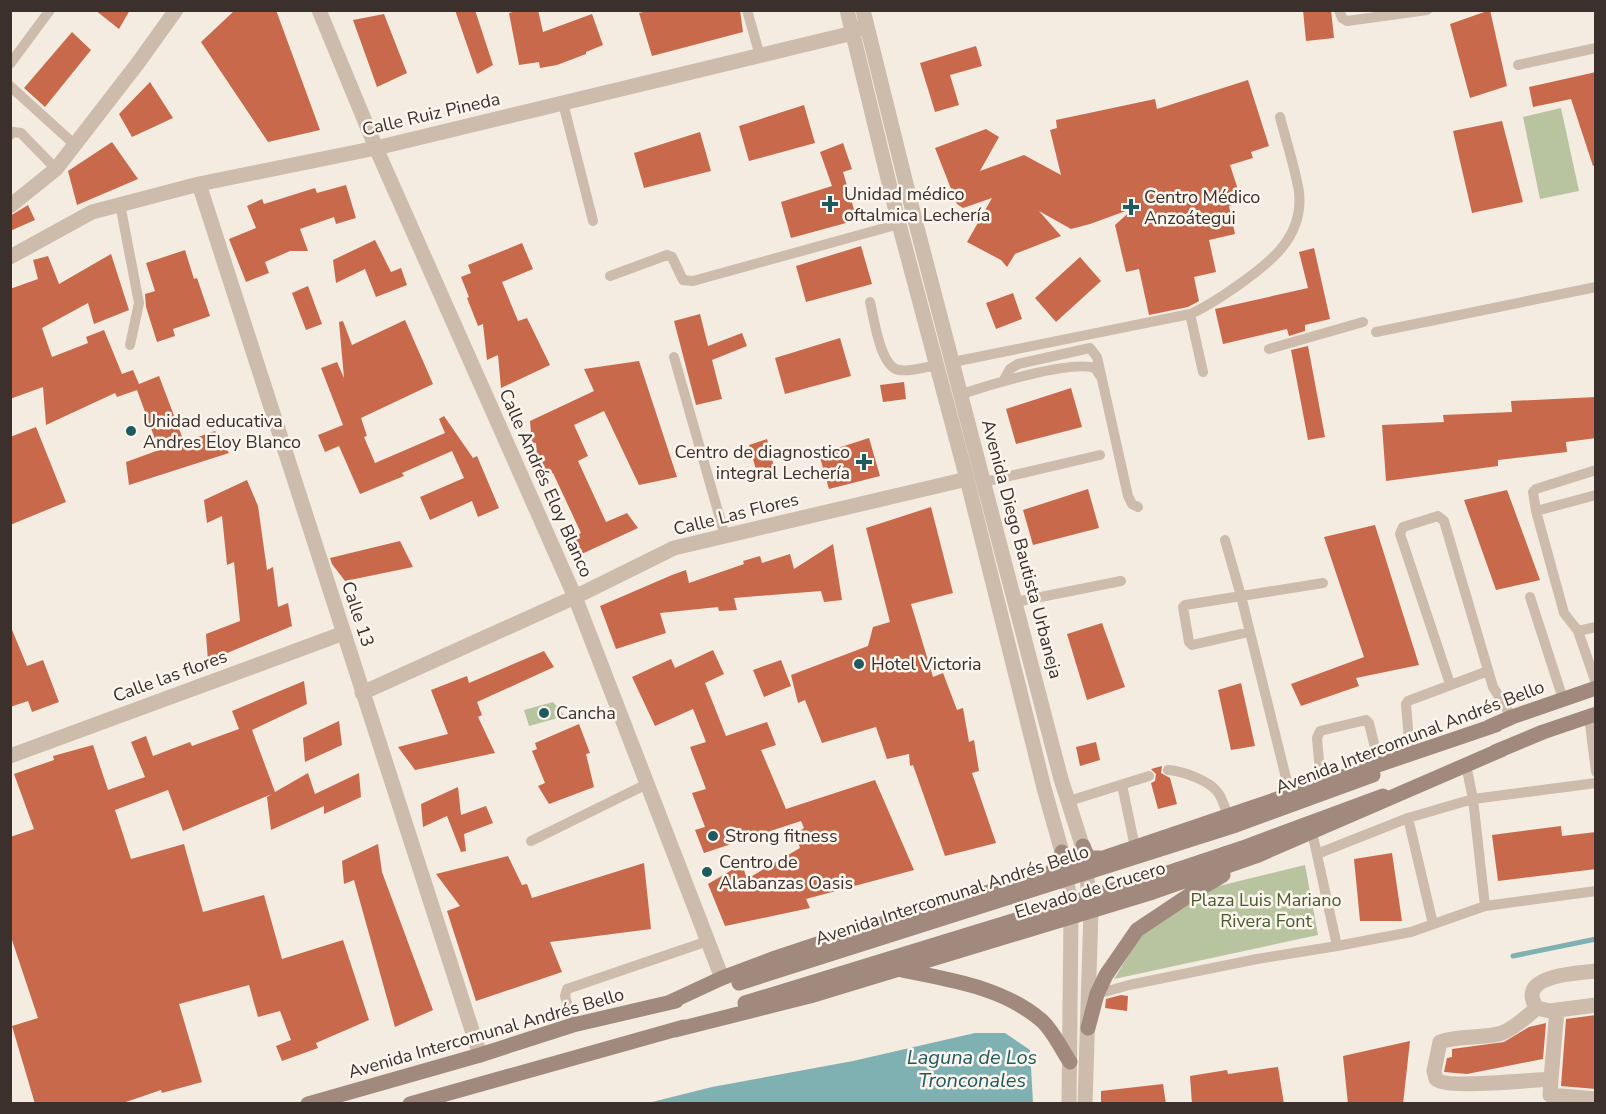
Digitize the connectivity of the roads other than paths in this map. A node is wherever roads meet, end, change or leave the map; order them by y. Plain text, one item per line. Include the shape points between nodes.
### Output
1 (50, 10) edge
2 (176, 10) edge
3 (319, 10) edge
4 (747, 10) edge
5 (847, 10) edge
6 (1339, 10) edge
7 (1427, 10) edge
8 (865, 17) edge
9 (853, 33) junction
10 (1596, 48) edge
11 (760, 56) junction
12 (10, 64) edge
13 (1518, 65) dead end
14 (10, 86) edge
15 (563, 103) junction
16 (1280, 117) dead end
17 (10, 135) edge
18 (75, 145) junction
19 (376, 148) junction
20 (56, 169) junction
21 (199, 184) junction
22 (120, 204) junction
23 (10, 206) edge
24 (593, 221) dead end
25 (899, 224) junction
26 (10, 256) edge
27 (610, 276) dead end
28 (1596, 287) edge
29 (870, 302) dead end
30 (1190, 314) junction
31 (1363, 322) dead end
32 (1376, 333) dead end
33 (130, 345) dead end
34 (1269, 349) dead end
35 (674, 357) dead end
36 (953, 362) junction
37 (937, 365) junction
38 (1203, 372) dead end
39 (1101, 377) junction
40 (1004, 380) junction
41 (962, 394) junction
42 (1100, 455) dead end
43 (1596, 470) edge
44 (968, 479) junction
45 (984, 482) junction
46 (1596, 495) edge
47 (1138, 507) dead end
48 (1536, 511) junction
49 (725, 536) junction
50 (1225, 540) dead end
51 (1121, 580) dead end
52 (1323, 583) dead end
53 (1241, 596) junction
54 (575, 597) junction
55 (1530, 597) dead end
56 (1015, 602) junction
57 (1596, 627) edge
58 (1578, 631) junction
59 (1250, 632) junction
60 (344, 633) junction
61 (1488, 671) junction
62 (1596, 683) edge
63 (1450, 684) junction
64 (1596, 688) edge
65 (362, 693) junction
66 (1563, 699) junction
67 (1592, 715) edge
68 (1512, 717) junction
69 (1496, 724) junction
70 (1503, 749) junction
71 (1594, 751) edge
72 (1410, 753) junction
73 (10, 756) edge
74 (1466, 765) junction
75 (1376, 769) junction
76 (1168, 770) dead end
77 (1596, 772) edge
78 (1149, 776) dead end
79 (1596, 783) edge
80 (647, 784) junction
81 (1122, 784) junction
82 (1321, 784) junction
83 (1290, 794) junction
84 (1473, 799) junction
85 (1069, 801) junction
86 (1228, 816) junction
87 (1408, 818) junction
88 (1312, 832) junction
89 (531, 841) dead end
90 (1083, 846) junction
91 (1135, 847) junction
92 (1062, 852) junction
93 (1317, 854) junction
94 (1256, 856) junction
95 (1103, 858) junction
96 (1085, 863) junction
97 (1065, 869) junction
98 (1049, 874) junction
99 (1596, 891) edge
100 (1485, 906) junction
101 (1091, 911) junction
102 (1071, 916) junction
103 (1433, 924) junction
104 (708, 942) junction
105 (1337, 946) junction
106 (899, 970) junction
107 (1596, 971) edge
108 (722, 978) junction
109 (1097, 994) junction
110 (668, 1002) junction
111 (1596, 1005) edge
112 (1537, 1008) junction
113 (1557, 1010) junction
114 (573, 1025) junction
115 (1089, 1028) junction
116 (675, 1030) junction
117 (480, 1055) junction
118 (1070, 1062) junction
119 (1551, 1079) junction
120 (1596, 1099) edge
121 (308, 1104) edge
122 (410, 1104) edge
123 (1069, 1104) edge
124 (1085, 1104) edge

1 - 12 lane
2 - 18 street
3 - 19 street, Calle Andrés Eloy Blanco
4 - 11 lane
5 - 9 street, Avenida Diego Bautista Urbaneja
6 - 7 lane via 1347,21
8 - 9 street, Calle Ruiz Pineda
8 - 36 street, Avenida Diego Bautista Urbaneja
9 - 11 street, Calle Ruiz Pineda
9 - 25 street, Avenida Diego Bautista Urbaneja
10 - 13 lane
11 - 15 street, Calle Ruiz Pineda
14 - 18 lane
15 - 19 street, Calle Ruiz Pineda
15 - 24 lane
16 - 30 lane via 1299,192 1297,221 1267,265
17 - 20 lane via 21,133
18 - 20 street
19 - 21 street, Calle Ruiz Pineda
19 - 54 street, Calle Andrés Eloy Blanco
20 - 23 street
21 - 22 street, Calle Ruiz Pineda
21 - 60 street, Calle 13
22 - 26 street, Calle Ruiz Pineda via 92,212
22 - 33 lane via 139,303
25 - 27 lane via 693,281 683,280 672,257 667,255
25 - 37 street, Avenida Diego Bautista Urbaneja
28 - 32 lane
29 - 37 lane via 884,358 890,366 904,370
30 - 36 lane
30 - 38 lane
31 - 34 lane
35 - 49 lane
36 - 41 street, Avenida Diego Bautista Urbaneja
37 - 44 street, Avenida Diego Bautista Urbaneja
39 - 40 lane via 1095,369 1081,366
39 - 40 lane via 1097,357 1090,348 1018,364
39 - 47 lane via 1128,496
40 - 41 lane
41 - 45 street, Avenida Diego Bautista Urbaneja
42 - 45 lane
43 - 48 lane via 1534,490
44 - 49 street, Calle Las Flores
44 - 92 street, Avenida Diego Bautista Urbaneja
45 - 56 street, Avenida Diego Bautista Urbaneja
46 - 48 lane
48 - 58 lane via 1564,613
49 - 54 street, Calle Las Flores via 675,548
50 - 53 lane
51 - 56 lane
52 - 53 lane
53 - 59 lane
53 - 59 lane via 1185,605 1189,642 1195,645
54 - 65 street, Calle Las Flores
54 - 80 street, Calle Andrés Eloy Blanco
55 - 66 lane
56 - 85 street, Avenida Diego Bautista Urbaneja
57 - 58 lane
58 - 62 lane
59 - 83 lane
60 - 65 street, Calle 13
60 - 73 street, Calle las flores
61 - 63 lane
61 - 63 lane via 1444,521 1438,516 1403,527 1400,534
61 - 68 lane
63 - 72 lane via 1406,704
64 - 66 main road, Avenida Intercomunal Andrés Bello
65 - 117 street, Calle 13
66 - 68 main road, Avenida Intercomunal Andrés Bello
67 - 70 main road
67 - 71 lane
68 - 69 main road, Avenida Intercomunal Andrés Bello
69 - 72 main road, Elevado de Crucero
69 - 75 main road, Avenida Intercomunal Andrés Bello
70 - 74 main road, Elevado de Crucero
70 - 116 main road, bridge via 1248,846 745,1003
71 - 77 lane
72 - 75 main road, Elevado de Crucero
74 - 84 lane
74 - 88 main road, Elevado de Crucero
75 - 82 main road, Elevado de Crucero
75 - 82 lane via 1370,723 1366,720 1320,731 1317,738
75 - 110 main road, Avenida Intercomunal Andrés Bello, bridge via 1236,825 740,983
76 - 86 lane via 1190,775 1213,787 1220,794
78 - 81 lane
79 - 84 lane
80 - 89 lane
80 - 104 street, Calle Andrés Eloy Blanco
81 - 85 lane
81 - 91 lane
82 - 83 main road, Elevado de Crucero
83 - 86 main road, Elevado de Crucero
84 - 87 lane
84 - 100 lane
85 - 90 street, Avenida Diego Bautista Urbaneja
86 - 91 main road, Elevado de Crucero
87 - 93 lane
87 - 103 lane
88 - 93 lane
88 - 94 main road, Elevado de Crucero
90 - 95 main road via 1088,858
90 - 96 street, Avenida Diego Bautista Urbaneja
91 - 95 main road, Elevado de Crucero
92 - 97 street, Avenida Diego Bautista Urbaneja
92 - 98 main road via 1059,864
93 - 105 lane
94 - 101 main road, Elevado de Crucero
94 - 109 main road via 1137,930
95 - 96 main road, Elevado de Crucero
96 - 97 main road, Elevado de Crucero
96 - 101 street, Avenida Diego Bautista Urbaneja
97 - 98 main road, Elevado de Crucero
97 - 102 street, Avenida Diego Bautista Urbaneja
98 - 108 main road, Elevado de Crucero via 841,936
99 - 100 lane
100 - 103 lane
101 - 102 main road, Elevado de Crucero
101 - 115 street, Avenida Diego Bautista Urbaneja
102 - 106 main road, Elevado de Crucero
102 - 118 street, Avenida Diego Bautista Urbaneja
103 - 105 lane
104 - 108 street, Calle Andrés Eloy Blanco
104 - 114 lane via 567,989 565,996
105 - 109 lane via 1246,961
106 - 116 main road, Elevado de Crucero
106 - 118 main road via 958,981 1011,999 1043,1021
107 - 112 street via 1542,981 1533,992 1532,1002
108 - 110 main road, Elevado de Crucero
109 - 115 main road
110 - 114 main road, Avenida Intercomunal Andrés Bello
111 - 113 street
112 - 113 street
112 - 119 street via 1499,1034 1440,1042 1434,1071 1441,1083
113 - 119 street
114 - 117 main road, Avenida Intercomunal Andrés Bello
115 - 124 street, Avenida Diego Bautista Urbaneja
116 - 122 main road
117 - 121 main road, Avenida Intercomunal Andrés Bello
118 - 123 street, Avenida Diego Bautista Urbaneja
119 - 120 street via 1550,1095

